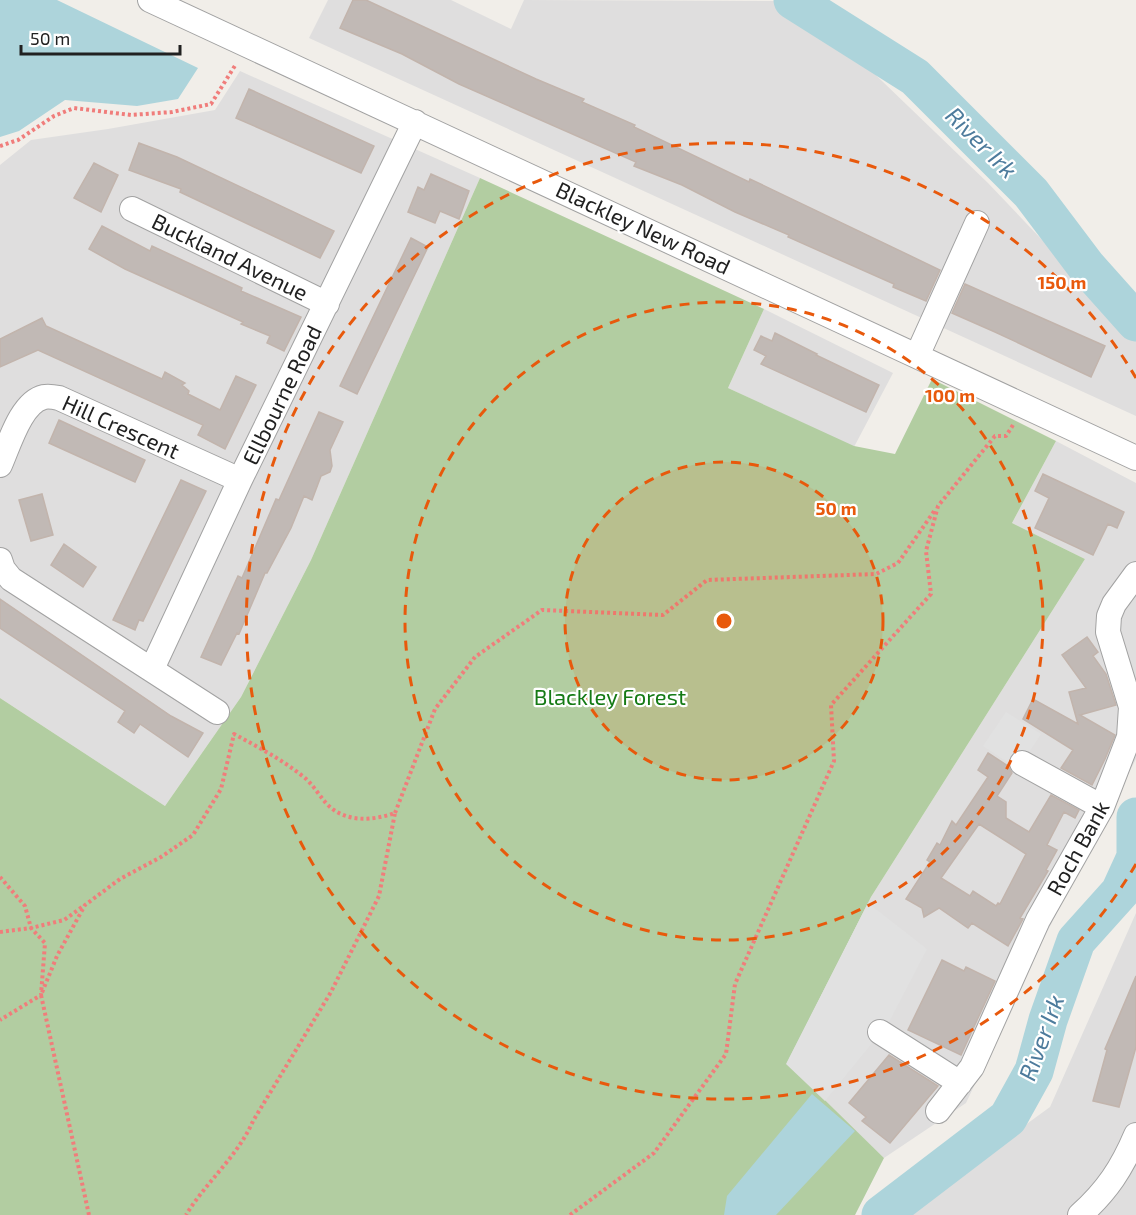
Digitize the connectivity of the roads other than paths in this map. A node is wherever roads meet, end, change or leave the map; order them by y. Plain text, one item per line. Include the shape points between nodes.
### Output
1 (150, 0) edge
2 (415, 122) junction
3 (132, 209) dead end
4 (977, 223) dead end
5 (327, 304) junction
6 (916, 356) junction
7 (1136, 458) edge
8 (0, 465) edge
9 (240, 480) junction
10 (0, 560) edge
11 (1136, 574) edge
12 (152, 669) junction
13 (217, 712) dead end
14 (1022, 764) dead end
15 (1102, 807) junction
16 (880, 1032) dead end
17 (960, 1083) junction
18 (938, 1111) dead end
19 (1136, 1135) edge
20 (1130, 1167) edge
21 (1080, 1215) edge

1 - 2 street, Blackley New Road
2 - 5 street, Ellbourne Road
2 - 6 street, Blackley New Road
3 - 5 street, Buckland Avenue
4 - 6 street
5 - 9 street, Ellbourne Road
6 - 7 street, Blackley New Road
8 - 9 street, Hill Crescent via 28,408 46,396 59,398
9 - 12 street, Ellbourne Road
10 - 12 street via 11,579
11 - 15 street, Roch Bank via 1109,616 1108,632 1131,707 1130,737
12 - 13 street
14 - 15 street
15 - 17 street, Roch Bank via 1038,920 972,1067
16 - 17 street
17 - 18 street, Roch Bank
19 - 20 street
20 - 21 street

